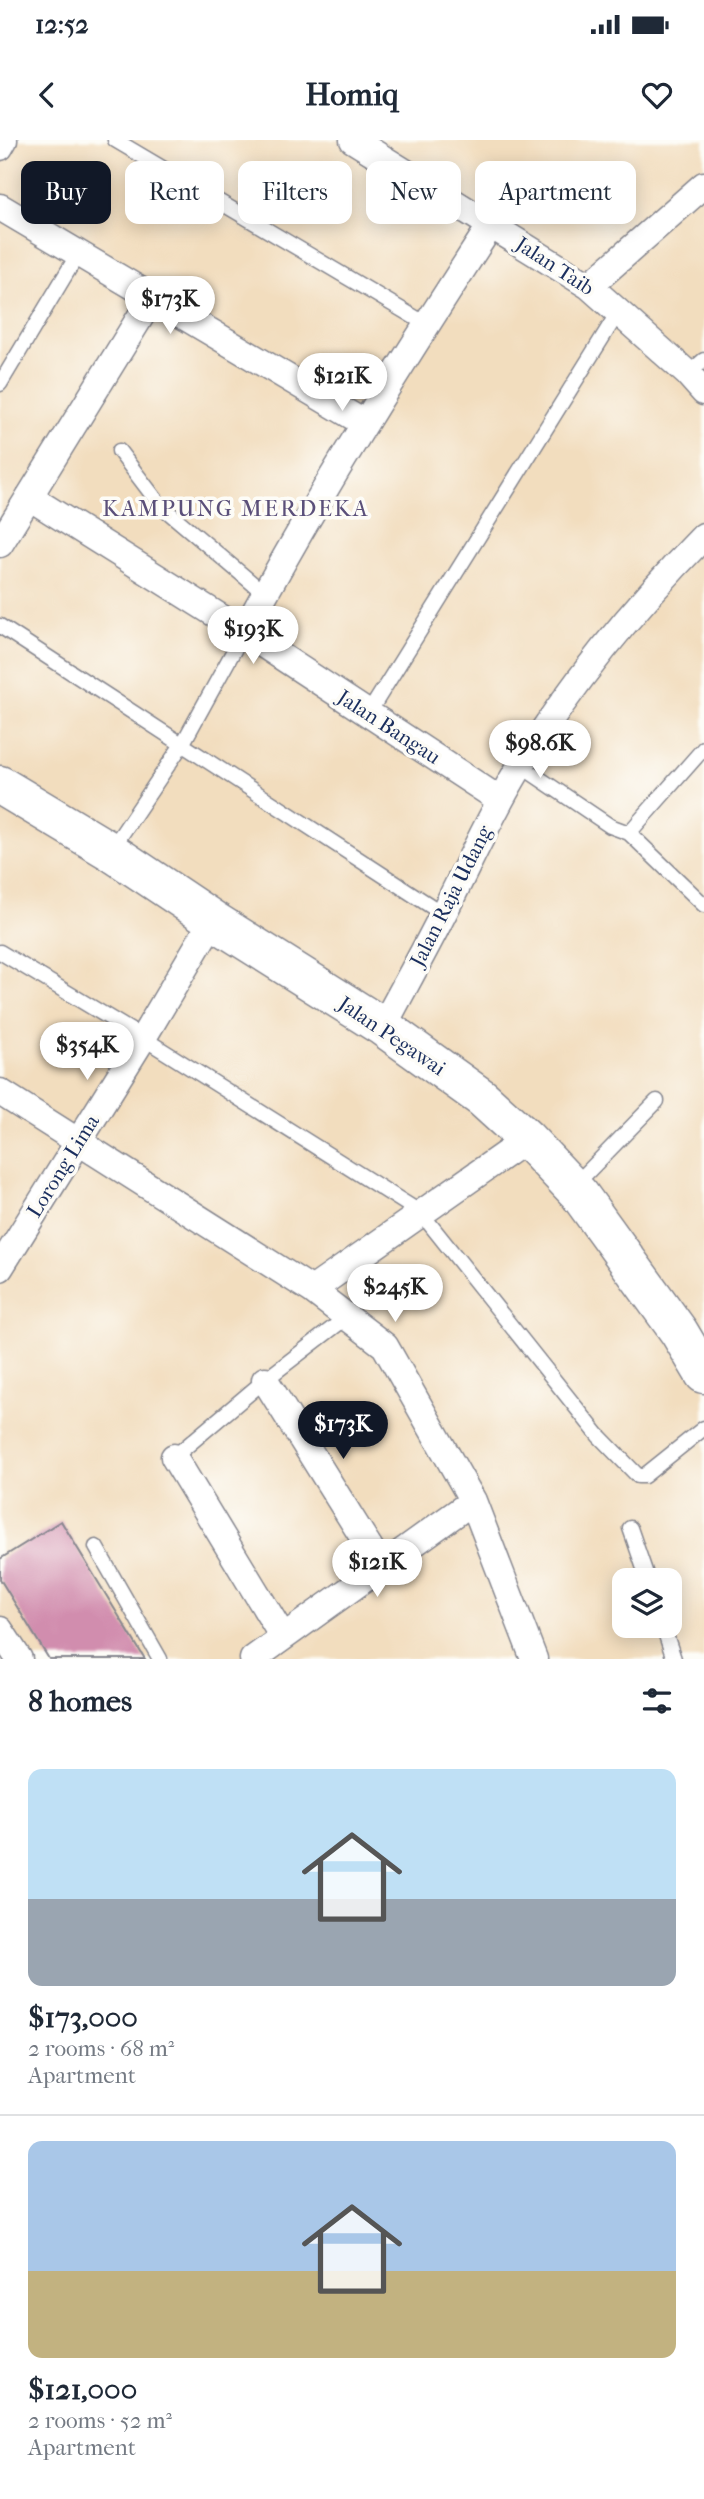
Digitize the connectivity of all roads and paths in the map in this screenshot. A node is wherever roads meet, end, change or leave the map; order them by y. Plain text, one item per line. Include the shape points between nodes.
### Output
1 (4, 140) edge
2 (115, 140) edge
3 (353, 140) edge
4 (0, 147) edge
5 (704, 185) edge
6 (0, 207) edge
7 (491, 225) junction
8 (78, 254) junction
9 (589, 286) junction
10 (152, 298) junction
11 (619, 311) junction
12 (426, 324) junction
13 (699, 375) edge
14 (0, 384) edge
15 (364, 423) junction
16 (119, 451) dead end
17 (29, 497) junction
18 (704, 536) edge
19 (0, 544) edge
20 (265, 594) junction
21 (0, 626) edge
22 (244, 632) junction
23 (368, 714) junction
24 (183, 743) junction
25 (704, 748) edge
26 (521, 766) junction
27 (0, 785) edge
28 (500, 800) junction
29 (629, 834) junction
30 (110, 851) junction
31 (704, 905) edge
32 (443, 914) junction
33 (213, 920) junction
34 (0, 952) edge
35 (383, 1027) junction
36 (143, 1038) junction
37 (0, 1092) edge
38 (657, 1101) dead end
39 (527, 1139) junction
40 (79, 1140) junction
41 (573, 1187) junction
42 (421, 1213) junction
43 (0, 1268) edge
44 (312, 1290) junction
45 (347, 1317) junction
46 (704, 1374) edge
47 (265, 1380) junction
48 (704, 1428) edge
49 (174, 1457) joint
50 (473, 1501) junction
51 (630, 1528) dead end
52 (96, 1547) dead end
53 (382, 1566) junction
54 (644, 1568) edge
55 (1, 1636) edge
56 (283, 1637) junction
57 (667, 1638) edge
58 (19, 1659) edge
59 (160, 1659) edge
60 (253, 1659) edge
61 (534, 1659) edge
62 (674, 1659) edge

1 - 4 street
2 - 12 lane
3 - 7 street, Jalan Taib
5 - 9 street
6 - 8 street
7 - 9 street, Jalan Taib
7 - 12 street
8 - 10 street
8 - 14 lane
9 - 11 street, Jalan Taib
10 - 15 street
10 - 17 street
11 - 13 street, Jalan Taib
11 - 23 lane
12 - 15 street
15 - 20 street
16 - 20 lane via 160,505
17 - 19 street
17 - 22 street, Jalan Bangau
18 - 26 street, Jalan Raja Udang via 661,579 575,688
20 - 22 street
21 - 24 lane
22 - 23 street, Jalan Bangau
22 - 24 lane
23 - 28 street, Jalan Bangau
24 - 30 lane
24 - 32 lane
25 - 29 lane
26 - 28 street, Jalan Raja Udang
26 - 29 lane
27 - 30 street, Jalan Pegawai
28 - 32 street, Jalan Raja Udang
29 - 31 lane
30 - 33 street, Jalan Pegawai
32 - 35 street, Jalan Raja Udang
33 - 35 street, Jalan Pegawai
33 - 36 street, Lorong Lima
34 - 36 lane
35 - 39 street, Jalan Pegawai via 482,1098
36 - 40 street, Lorong Lima
36 - 42 lane
37 - 40 street
38 - 41 lane
39 - 41 street, Jalan Pegawai
39 - 42 street
40 - 43 street, Lorong Lima
40 - 44 street
41 - 46 street, Jalan Pegawai via 679,1332
42 - 44 street
42 - 48 lane via 631,1472 644,1476
44 - 45 street
45 - 47 lane
45 - 50 street via 385,1346
47 - 49 lane
47 - 53 street
49 - 56 street
50 - 53 street
50 - 61 street
51 - 54 lane
52 - 59 lane
53 - 56 street
55 - 58 street
56 - 60 street
57 - 62 lane

